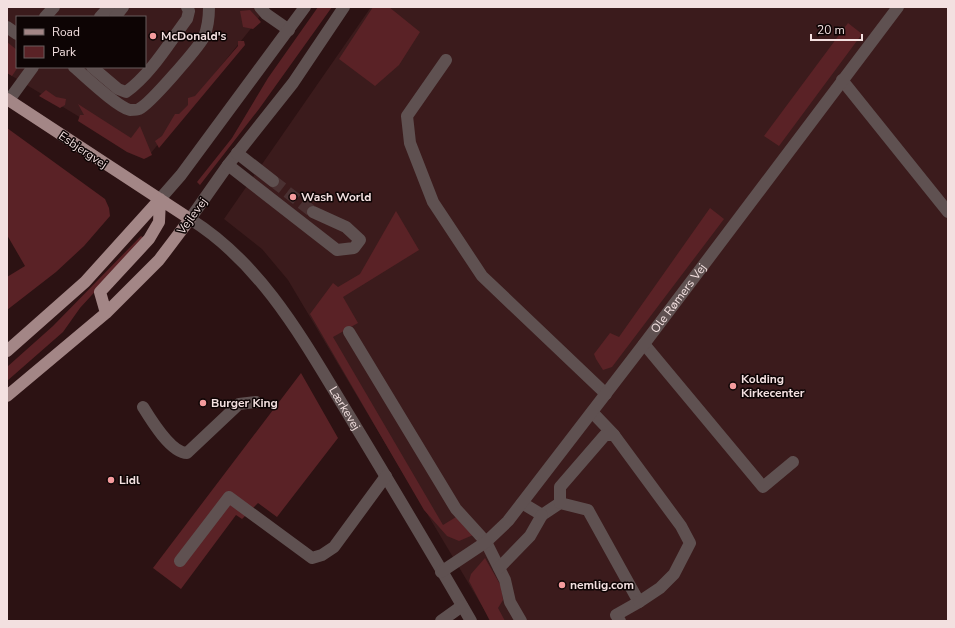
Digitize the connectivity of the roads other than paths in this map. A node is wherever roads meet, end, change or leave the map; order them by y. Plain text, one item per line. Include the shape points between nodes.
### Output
1 (54, 7) edge
2 (109, 7) edge
3 (123, 7) edge
4 (186, 7) edge
5 (209, 7) edge
6 (260, 7) edge
7 (305, 7) edge
8 (344, 7) edge
9 (898, 7) edge
10 (46, 16) edge
11 (101, 16) edge
12 (116, 16) edge
13 (7, 27) edge
14 (289, 30) junction
15 (16, 33) edge
16 (446, 60) dead end
17 (32, 68) edge
18 (75, 68) edge
19 (93, 68) edge
20 (842, 80) junction
21 (8, 100) edge
22 (238, 153) junction
23 (228, 165) junction
24 (273, 181) tunnel mouth
25 (160, 199) junction
26 (313, 212) tunnel mouth
27 (948, 212) edge
28 (190, 219) junction
29 (106, 313) junction
30 (349, 332) dead end
31 (644, 344) junction
32 (7, 351) edge
33 (606, 394) junction
34 (7, 396) edge
35 (256, 402) dead end
36 (143, 407) dead end
37 (592, 412) junction
38 (614, 435) junction
39 (793, 462) dead end
40 (386, 476) junction
41 (522, 503) junction
42 (560, 503) junction
43 (542, 515) junction
44 (486, 542) junction
45 (180, 561) dead end
46 (499, 568) junction
47 (441, 572) junction
48 (639, 602) junction
49 (462, 606) junction
50 (441, 621) edge
51 (471, 621) edge
52 (521, 621) edge
53 (620, 621) edge

1 - 10 street
2 - 11 street
3 - 12 street
4 - 19 street via 189,11 187,19 135,85 126,92 118,89
5 - 18 street via 209,23 204,38 149,102 138,109 130,110 119,104
6 - 14 street
7 - 14 street
8 - 22 street, Vejlevej via 292,83
9 - 20 street, Ole Rømers Vej
13 - 15 street
14 - 25 street via 181,175
16 - 33 street via 407,116 410,143 433,202 482,276
17 - 21 street
20 - 27 street
20 - 31 street, Ole Rømers Vej
21 - 25 main road, Esbjergvej
22 - 23 street, Vejlevej
22 - 24 street
23 - 26 street via 337,250 354,248 360,240 346,227
23 - 28 street, Vejlevej
25 - 28 main road, Esbjergvej
25 - 29 main road via 159,222 149,238 100,292
25 - 32 main road via 85,282
28 - 29 main road, Vejlevej via 159,260
28 - 40 street, Lærkevej via 212,234 251,271 290,320
29 - 34 main road, Vejlevej
30 - 44 street via 456,509
31 - 33 street, Ole Rømers Vej
31 - 39 street via 763,487
33 - 37 street, Ole Rømers Vej
35 - 36 street via 239,404 187,453 177,450 156,427
37 - 38 street
37 - 41 street, Ole Rømers Vej
38 - 42 street via 605,435 560,487
38 - 48 street via 681,526 690,543 674,574 660,588
40 - 45 street via 334,547 322,554 312,558 229,496
40 - 47 street, Lærkevej
41 - 43 street
41 - 44 street, Ole Rømers Vej
42 - 43 street
42 - 48 street via 588,510
43 - 46 street via 530,536
44 - 46 street
44 - 47 street, Ole Rømers Vej
46 - 52 street via 505,580 510,602
47 - 49 street, Lærkevej
48 - 53 street via 616,615
49 - 50 street
49 - 51 street, Lærkevej

